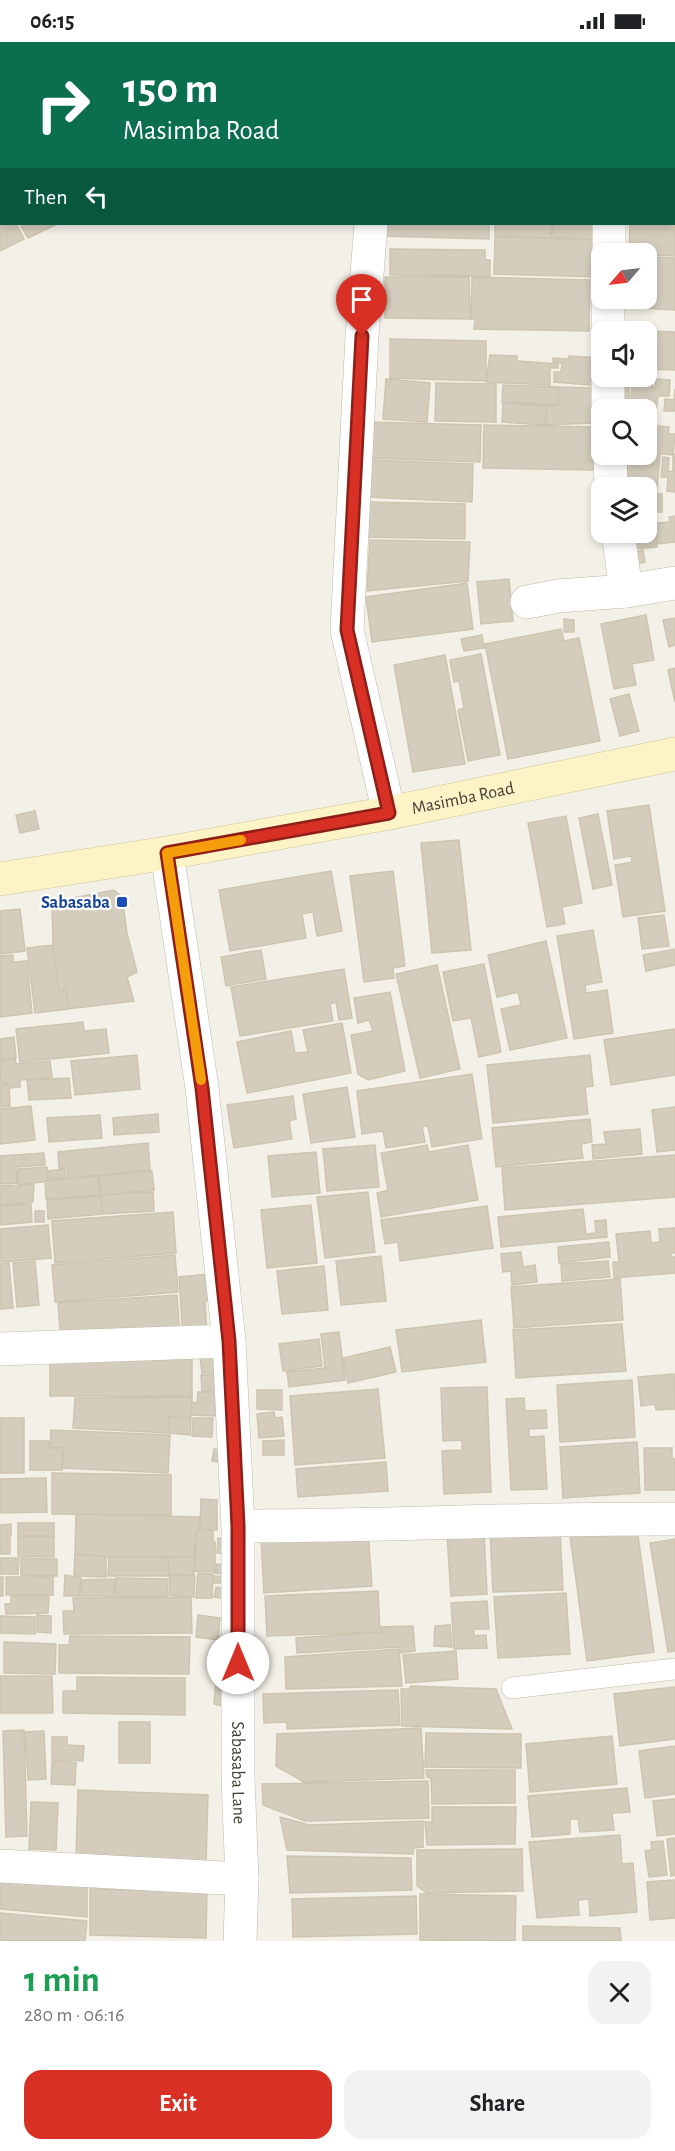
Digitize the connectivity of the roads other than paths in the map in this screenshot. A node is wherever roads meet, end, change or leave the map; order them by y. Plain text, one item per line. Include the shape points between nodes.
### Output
1 (371, 225) edge
2 (609, 225) edge
3 (609, 243) edge
4 (619, 543) edge
5 (675, 583) edge
6 (626, 591) junction
7 (527, 602) dead end
8 (675, 754) edge
9 (389, 813) junction
10 (167, 853) junction
11 (0, 879) edge
12 (229, 1341) junction
13 (0, 1349) edge
14 (675, 1519) edge
15 (238, 1526) junction
16 (675, 1669) edge
17 (512, 1688) dead end
18 (0, 1866) edge
19 (242, 1879) junction
20 (240, 1941) edge

1 - 9 street via 347,630
2 - 3 street
4 - 6 street
5 - 6 street
6 - 7 street
8 - 9 street, Masimba Road
9 - 10 street, Masimba Road
10 - 11 street, Masimba Road
10 - 12 street, Sabasaba Lane via 202,1088
12 - 13 street
12 - 15 street, Sabasaba Lane
14 - 15 street
15 - 19 street, Sabasaba Lane
16 - 17 lane
18 - 19 street
19 - 20 street, Sabasaba Lane

